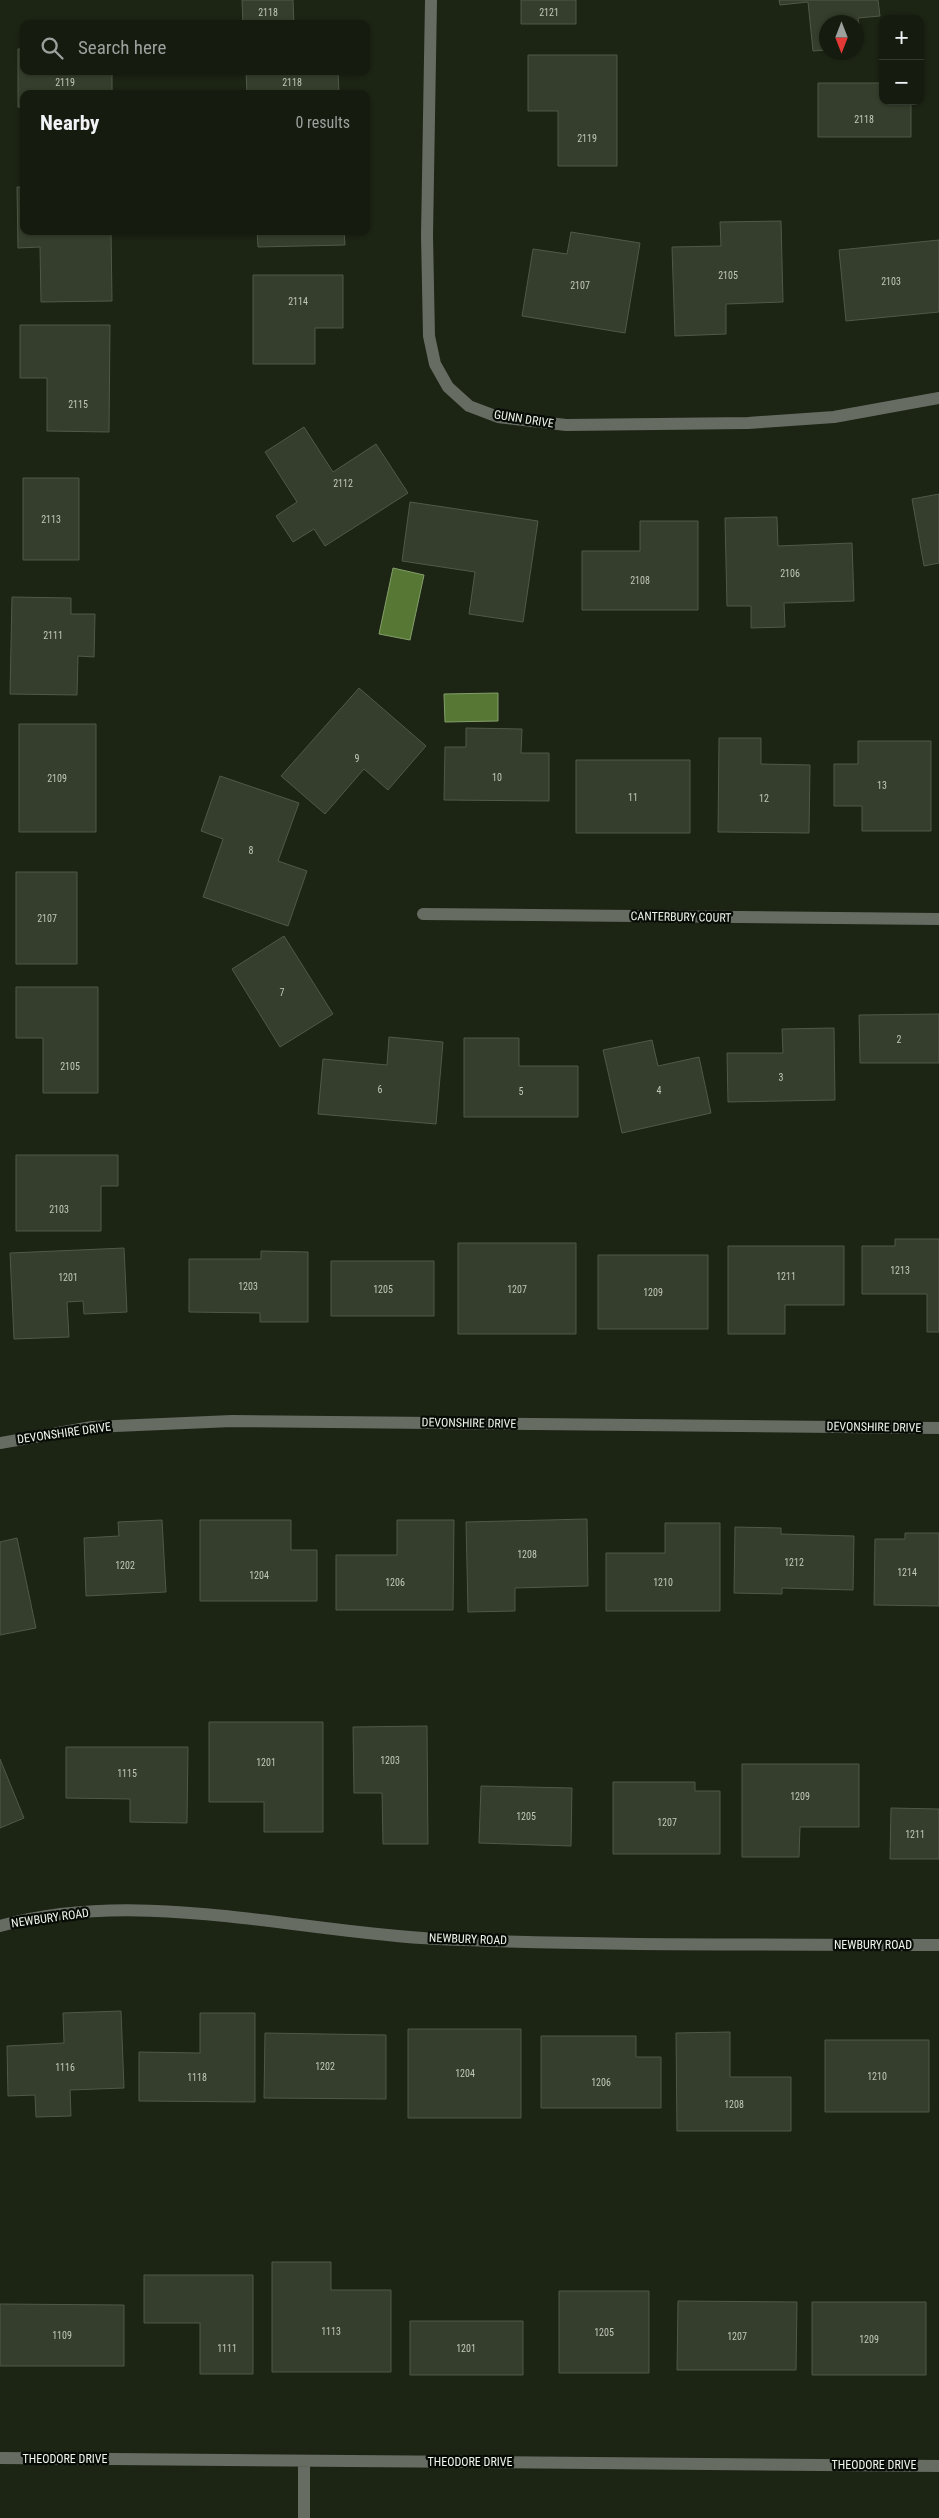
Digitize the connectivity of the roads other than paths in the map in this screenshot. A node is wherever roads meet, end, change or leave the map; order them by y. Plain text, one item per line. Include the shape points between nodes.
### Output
1 (431, 0) edge
2 (939, 398) edge
3 (423, 914) dead end
4 (939, 919) edge
5 (939, 1428) edge
6 (0, 1443) edge
7 (0, 1926) edge
8 (939, 1945) edge
9 (0, 2458) edge
10 (304, 2461) junction
11 (939, 2466) edge
12 (304, 2518) edge

1 - 2 street, GUNN DRIVE via 427,235 429,336 435,364 448,388 469,406 498,418 566,425 748,423 834,418
3 - 4 street, CANTERBURY COURT
5 - 6 street, DEVONSHIRE DRIVE via 232,1421 92,1427
7 - 8 street, NEWBURY ROAD via 83,1912 165,1912 436,1939
9 - 10 street, THEODORE DRIVE
10 - 11 street, THEODORE DRIVE
10 - 12 street

